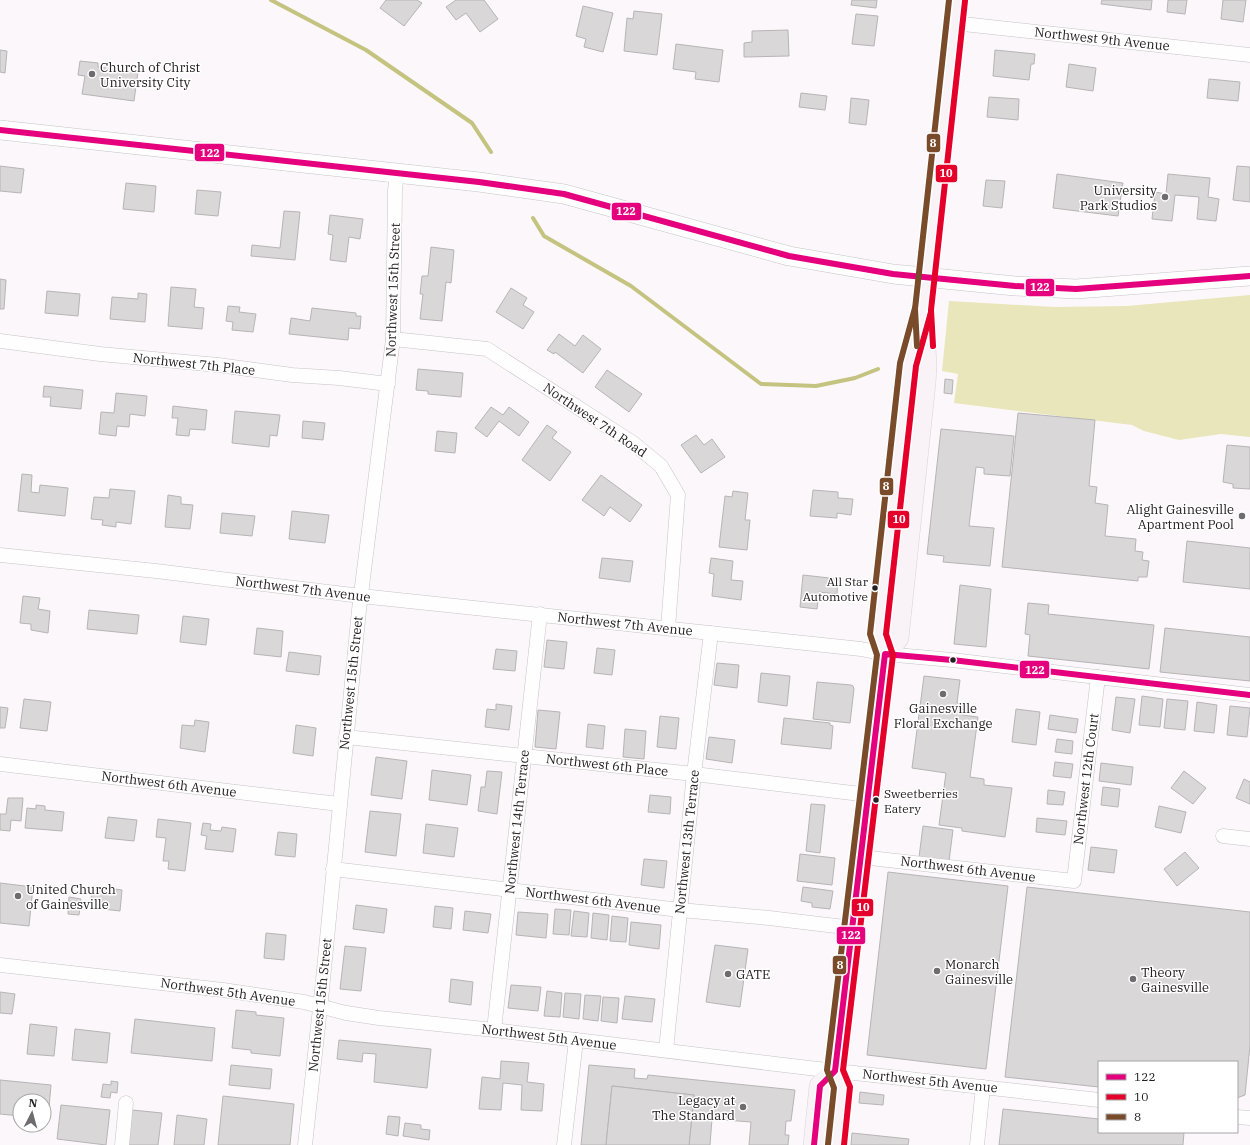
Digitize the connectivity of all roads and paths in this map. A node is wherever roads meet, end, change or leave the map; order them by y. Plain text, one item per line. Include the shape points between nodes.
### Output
1 (957, 0) edge
2 (954, 23) junction
3 (1250, 55) edge
4 (0, 130) edge
5 (397, 173) junction
6 (1250, 276) edge
7 (393, 339) junction
8 (0, 341) edge
9 (388, 384) junction
10 (0, 555) edge
11 (361, 596) junction
12 (540, 614) junction
13 (668, 628) junction
14 (711, 633) junction
15 (885, 654) junction
16 (1098, 677) junction
17 (1250, 695) edge
18 (346, 737) junction
19 (524, 755) junction
20 (0, 764) edge
21 (694, 774) junction
22 (869, 795) junction
23 (339, 804) junction
24 (1223, 836) dead end
25 (1250, 839) edge
26 (861, 857) junction
27 (333, 869) junction
28 (1074, 881) joint
29 (510, 890) junction
30 (680, 910) junction
31 (853, 928) junction
32 (0, 966) edge
33 (320, 1007) junction
34 (494, 1030) junction
35 (576, 1040) junction
36 (666, 1050) junction
37 (835, 1071) junction
38 (983, 1087) junction
39 (1098, 1100) edge
40 (126, 1103) dead end
41 (1238, 1117) edge
42 (1250, 1118) edge
43 (122, 1145) edge
44 (304, 1145) edge
45 (564, 1145) edge
46 (814, 1145) edge
47 (836, 1145) edge
48 (977, 1145) edge

1 - 2 main road
2 - 3 street, Northwest 9th Avenue
2 - 15 main road, bridge via 923,310 926,367 898,638
4 - 5 street
5 - 6 street via 564,194 789,256 893,274 1076,289
5 - 7 street, Northwest 15th Street
7 - 9 street, Northwest 15th Street
7 - 13 street, Northwest 7th Road via 487,349 633,443 661,466 678,495
8 - 9 street, Northwest 7th Place
9 - 11 street, Northwest 15th Street
10 - 11 street, Northwest 7th Avenue
11 - 12 street, Northwest 7th Avenue
11 - 18 street, Northwest 15th Street
12 - 13 street, Northwest 7th Avenue
12 - 19 street, Northwest 14th Terrace
13 - 14 street, Northwest 7th Avenue
14 - 15 street, Northwest 7th Avenue via 861,649
14 - 21 street, Northwest 13th Terrace
15 - 16 street, Northwest 7th Avenue
15 - 22 main road
16 - 17 street, Northwest 7th Avenue
16 - 28 street, Northwest 12th Court
18 - 19 street, Northwest 6th Place
18 - 23 street, Northwest 15th Street
19 - 21 street, Northwest 6th Place
19 - 29 street, Northwest 14th Terrace
20 - 23 street, Northwest 6th Avenue
21 - 22 street, Northwest 6th Place
21 - 30 street, Northwest 13th Terrace
22 - 26 main road
23 - 27 street, Northwest 15th Street
24 - 25 street
26 - 28 street, Northwest 6th Avenue
26 - 31 main road
27 - 29 street, Northwest 6th Avenue
27 - 33 street, Northwest 15th Street
29 - 30 street, Northwest 6th Avenue
29 - 34 street, Northwest 14th Terrace
30 - 31 street, Northwest 6th Avenue
30 - 36 street, Northwest 13th Terrace
31 - 37 main road
32 - 33 street, Northwest 5th Avenue via 223,990 304,1002
33 - 34 street, Northwest 5th Avenue via 379,1018
33 - 44 street, Northwest 15th Street
34 - 35 street, Northwest 5th Avenue
35 - 36 street, Northwest 5th Avenue
35 - 45 street
36 - 37 street, Northwest 5th Avenue
37 - 38 street, Northwest 5th Avenue
37 - 46 main road via 820,1086
37 - 47 main road via 842,1087
38 - 39 street, Northwest 5th Avenue
38 - 48 street
40 - 43 street
41 - 42 street

